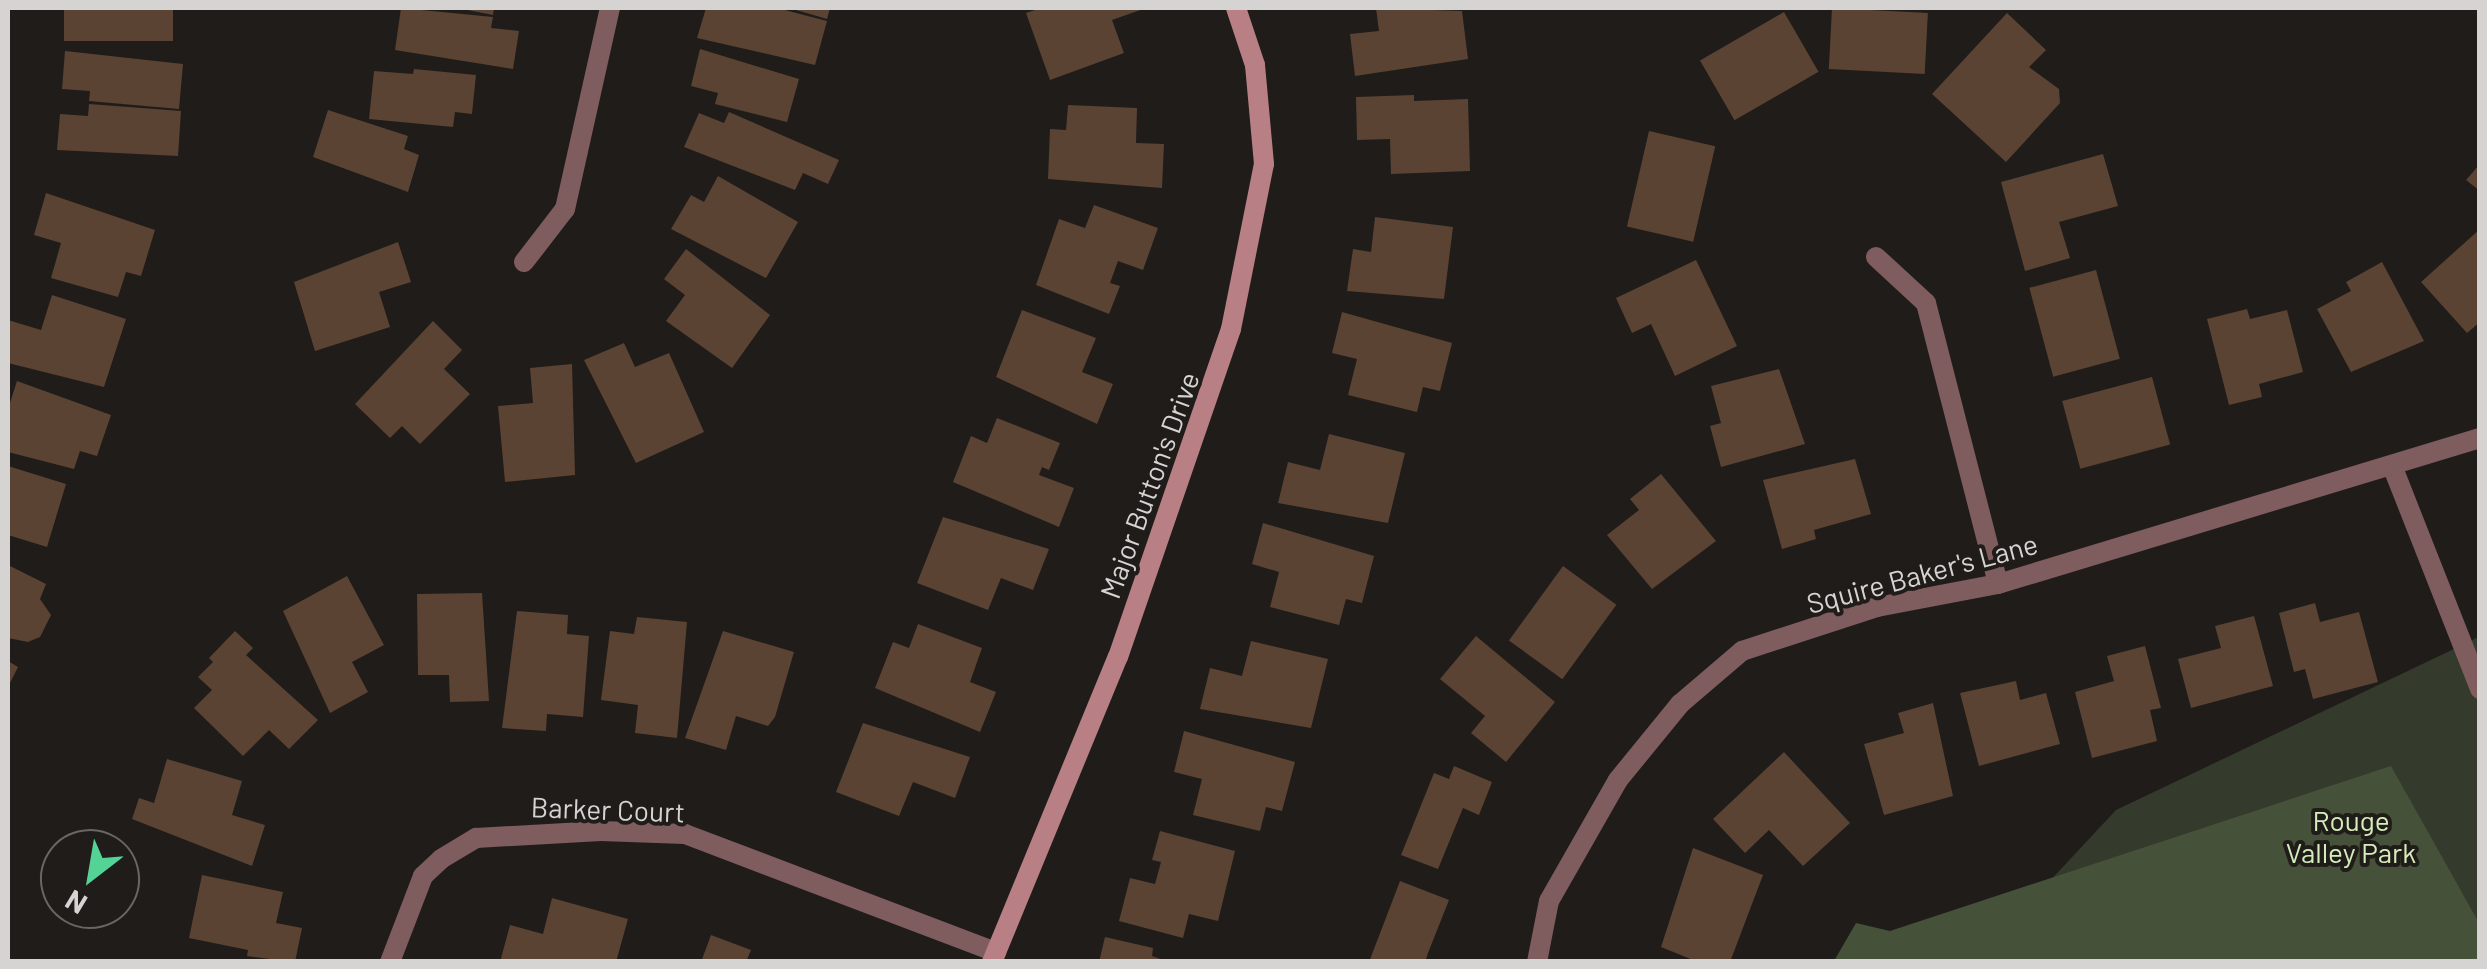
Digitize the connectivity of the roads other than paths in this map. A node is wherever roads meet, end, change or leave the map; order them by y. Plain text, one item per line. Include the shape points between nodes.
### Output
1 (610, 8) edge
2 (1236, 8) edge
3 (1876, 257) dead end
4 (524, 262) dead end
5 (2480, 438) edge
6 (2393, 468) junction
7 (1998, 584) junction
8 (2480, 689) edge
9 (994, 956) edge
10 (390, 962) edge
11 (1537, 962) edge

1 - 4 street via 565,209
2 - 9 street, Major Button's Drive via 1255,65 1264,164 1232,329 1118,657
3 - 7 street via 1926,303
5 - 6 street, Squire Baker's Lane
6 - 7 street, Squire Baker's Lane
6 - 8 street
7 - 11 street, Squire Baker's Lane via 1877,607 1742,651 1680,704 1618,780 1550,900
9 - 10 street, Barker Court via 684,834 583,832 476,838 441,859 423,876

